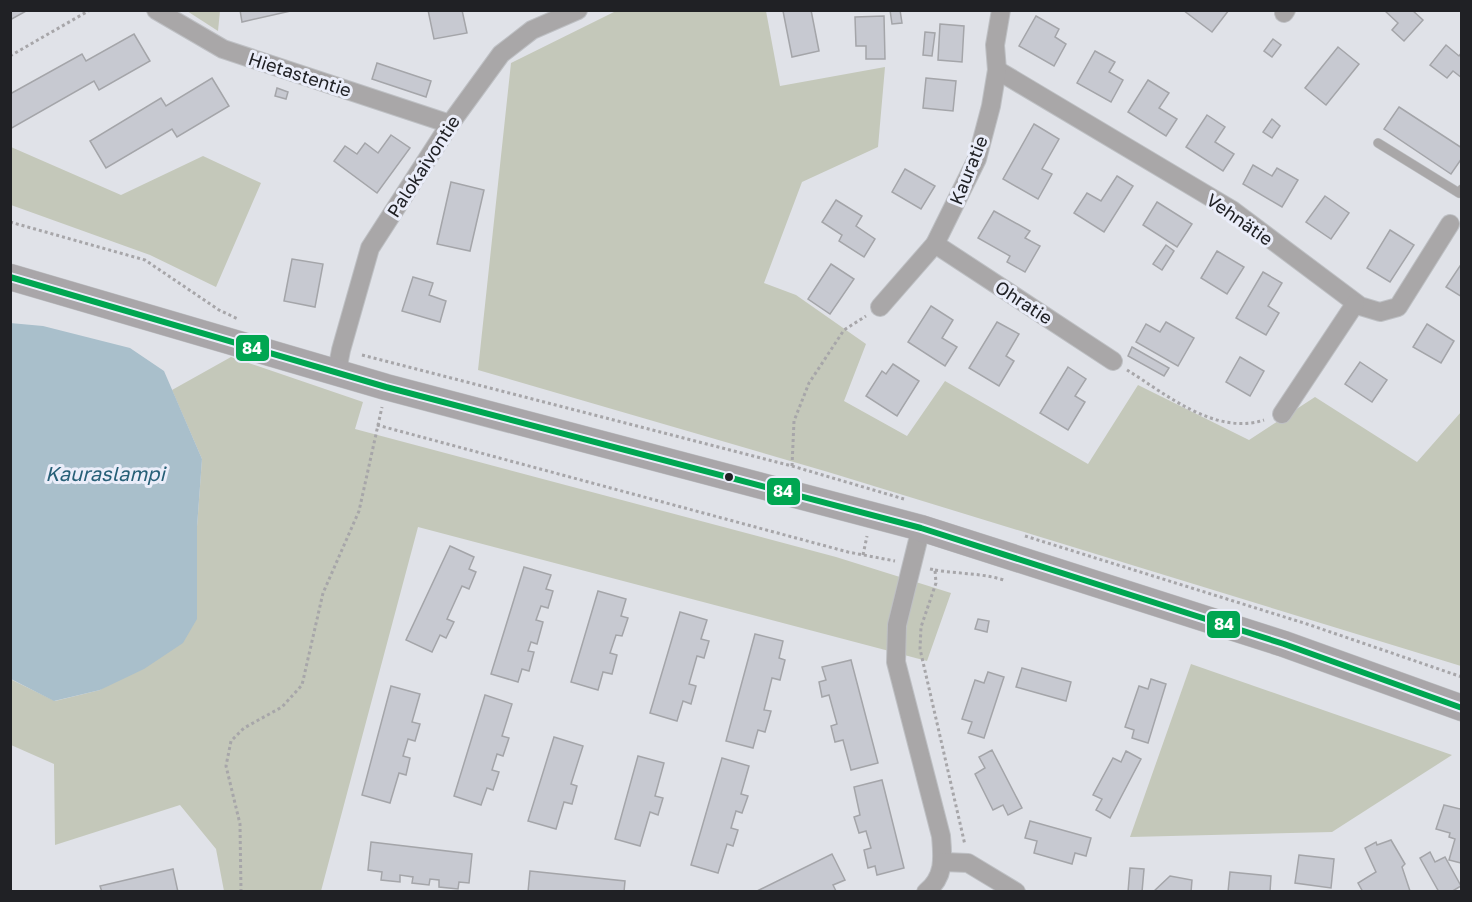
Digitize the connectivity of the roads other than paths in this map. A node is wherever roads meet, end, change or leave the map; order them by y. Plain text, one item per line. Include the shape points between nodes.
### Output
1 (156, 10) edge
2 (578, 10) edge
3 (1002, 10) edge
4 (996, 70) junction
5 (450, 124) junction
6 (1378, 143) dead end
7 (1461, 189) edge
8 (1450, 224) dead end
9 (935, 244) junction
10 (10, 277) edge
11 (1355, 304) junction
12 (880, 308) road end
13 (1113, 361) road end
14 (337, 371) junction
15 (1282, 414) road end
16 (921, 528) junction
17 (1461, 708) edge
18 (944, 862) junction
19 (926, 891) edge
20 (1016, 891) edge

1 - 5 street, Hietastentie via 223,49
2 - 5 street, Palokaivontie via 532,30 501,54
3 - 4 street, Kauratie via 995,45
4 - 9 street, Kauratie via 977,159
4 - 11 street, Vehnätie via 1232,210
5 - 14 street, Palokaivontie via 369,248
6 - 7 lane via 1459,193
8 - 11 street, Vehnätie via 1398,308 1380,312
9 - 12 street, Kauratie
9 - 13 street, Ohratie
10 - 14 main road
11 - 15 street
14 - 16 main road
16 - 17 main road via 1284,644
16 - 18 street via 897,625 896,662 941,836
18 - 19 street via 936,884
18 - 20 street via 968,863

